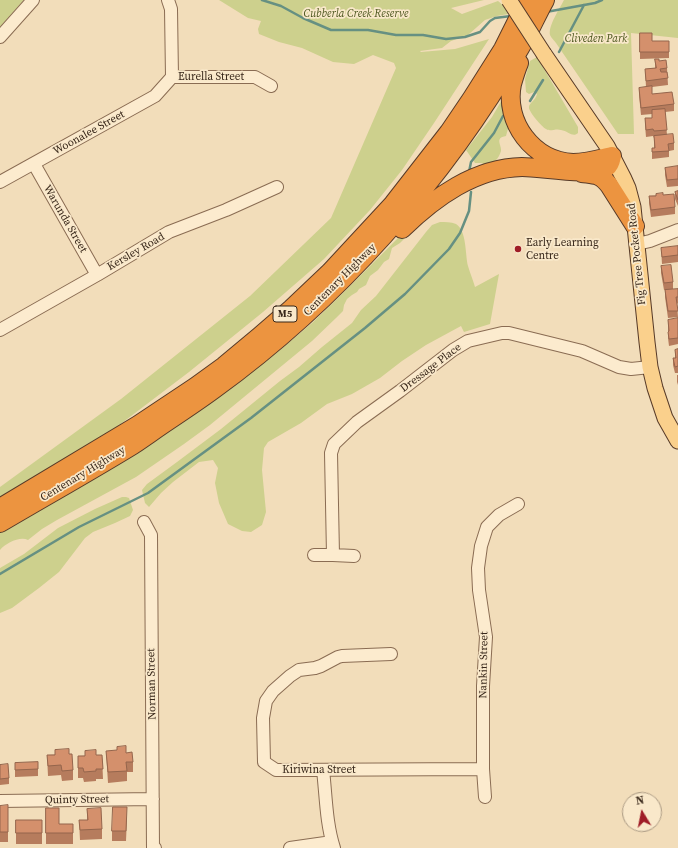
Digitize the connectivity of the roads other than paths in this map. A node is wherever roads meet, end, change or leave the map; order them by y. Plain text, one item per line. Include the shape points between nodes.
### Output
1 (33, 0) edge
2 (168, 0) edge
3 (508, 0) edge
4 (534, 0) edge
5 (526, 20) junction
6 (0, 37) edge
7 (521, 47) junction
8 (172, 77) junction
9 (271, 86) dead end
10 (612, 156) junction
11 (34, 164) junction
12 (572, 171) junction
13 (0, 182) edge
14 (277, 187) dead end
15 (678, 230) edge
16 (636, 235) junction
17 (370, 251) junction
18 (97, 275) junction
19 (0, 330) edge
20 (650, 367) junction
21 (678, 441) edge
22 (518, 504) dead end
23 (0, 508) edge
24 (144, 522) dead end
25 (0, 523) edge
26 (314, 555) dead end
27 (333, 555) junction
28 (354, 556) dead end
29 (391, 654) dead end
30 (483, 769) junction
31 (323, 770) junction
32 (484, 797) dead end
33 (153, 799) junction
34 (0, 801) edge
35 (333, 845) edge
36 (154, 848) edge
37 (290, 848) edge

1 - 6 street
2 - 8 street via 171,9
3 - 10 main road, Fig Tree Pocket Road, bridge
4 - 5 highway, Centenary Highway / M5
5 - 7 highway, Centenary Highway / M5
5 - 23 highway, Centenary Highway / M5 via 503,49 444,138 393,204 292,309 195,387 138,425
7 - 10 highway via 511,99 518,129 526,140 544,154 566,162 580,163
7 - 17 highway, Centenary Highway / M5 via 494,92 446,160
8 - 9 street, Eurella Street via 255,77
8 - 11 street, Woonalee Street via 155,96
10 - 12 highway via 611,162 605,168
10 - 16 main road, Fig Tree Pocket Road via 628,188
11 - 13 street, Woonalee Street
11 - 18 street, Warunda Street
12 - 16 highway via 604,179
12 - 17 highway via 534,167 514,168 478,176 458,185 431,203 389,242
14 - 18 street, Kersley Road via 169,232
15 - 16 street via 650,241
16 - 20 main road, Fig Tree Pocket Road
17 - 25 highway, Centenary Highway / M5 via 288,331 213,390 135,444
18 - 19 street, Kersley Road
20 - 21 main road, Fig Tree Pocket Road via 665,418
20 - 27 street, Dressage Place via 619,367 582,351 509,333 464,343 357,422 334,444 331,452
22 - 30 street, Nankin Street via 499,515 487,527 478,568 486,637
24 - 33 street, Norman Street via 151,535
26 - 27 street
27 - 28 street
29 - 31 street, Kiriwina Street via 346,655 315,668 299,670 266,701 263,718 264,762 276,770
30 - 31 street, Kiriwina Street
30 - 32 street, Nankin Street
31 - 35 street
33 - 34 street, Quinty Street
33 - 36 street, Norman Street
35 - 37 street

